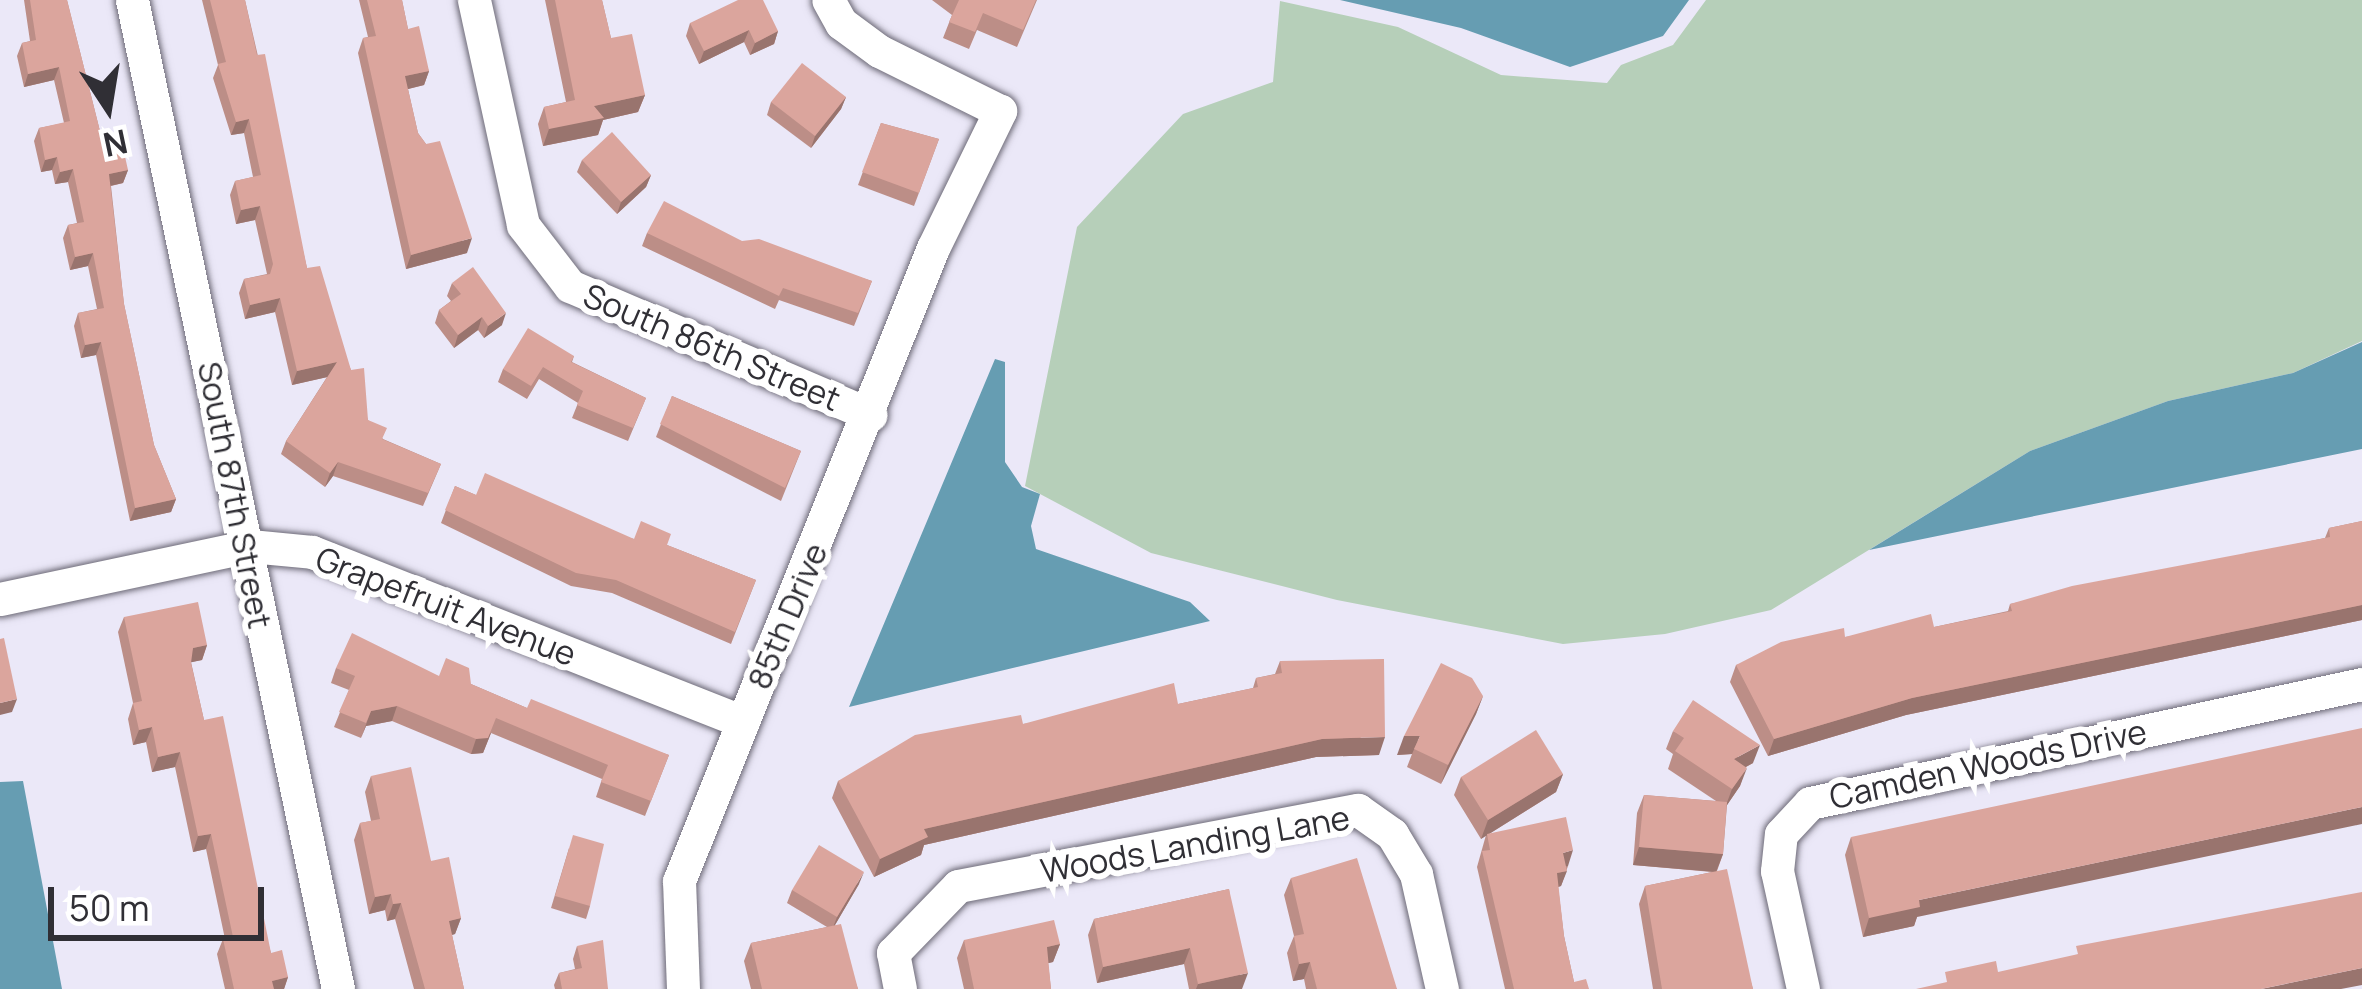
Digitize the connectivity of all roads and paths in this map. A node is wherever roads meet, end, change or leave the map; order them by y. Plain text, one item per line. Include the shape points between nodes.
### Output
1 (132, 0) edge
2 (474, 0) edge
3 (828, 0) edge
4 (871, 415) junction
5 (250, 546) junction
6 (0, 598) edge
7 (2362, 684) edge
8 (743, 722) junction
9 (338, 989) edge
10 (683, 989) edge
11 (900, 989) edge
12 (1442, 989) edge
13 (1803, 989) edge

1 - 5 street, South 87th Street
2 - 4 street, South 86th Street via 523,225 571,286
3 - 4 street, 85th Drive via 841,23 879,51 1000,111 933,248
4 - 8 street, 85th Drive
5 - 6 street, Grapefruit Avenue
5 - 8 street, Grapefruit Avenue via 312,552
5 - 9 street, South 87th Street
7 - 13 street, Camden Woods Drive via 1810,803 1781,834 1777,871
8 - 10 street, 85th Drive via 679,881
11 - 12 street, Woods Landing Lane via 893,953 958,886 1358,810 1392,834 1416,874

